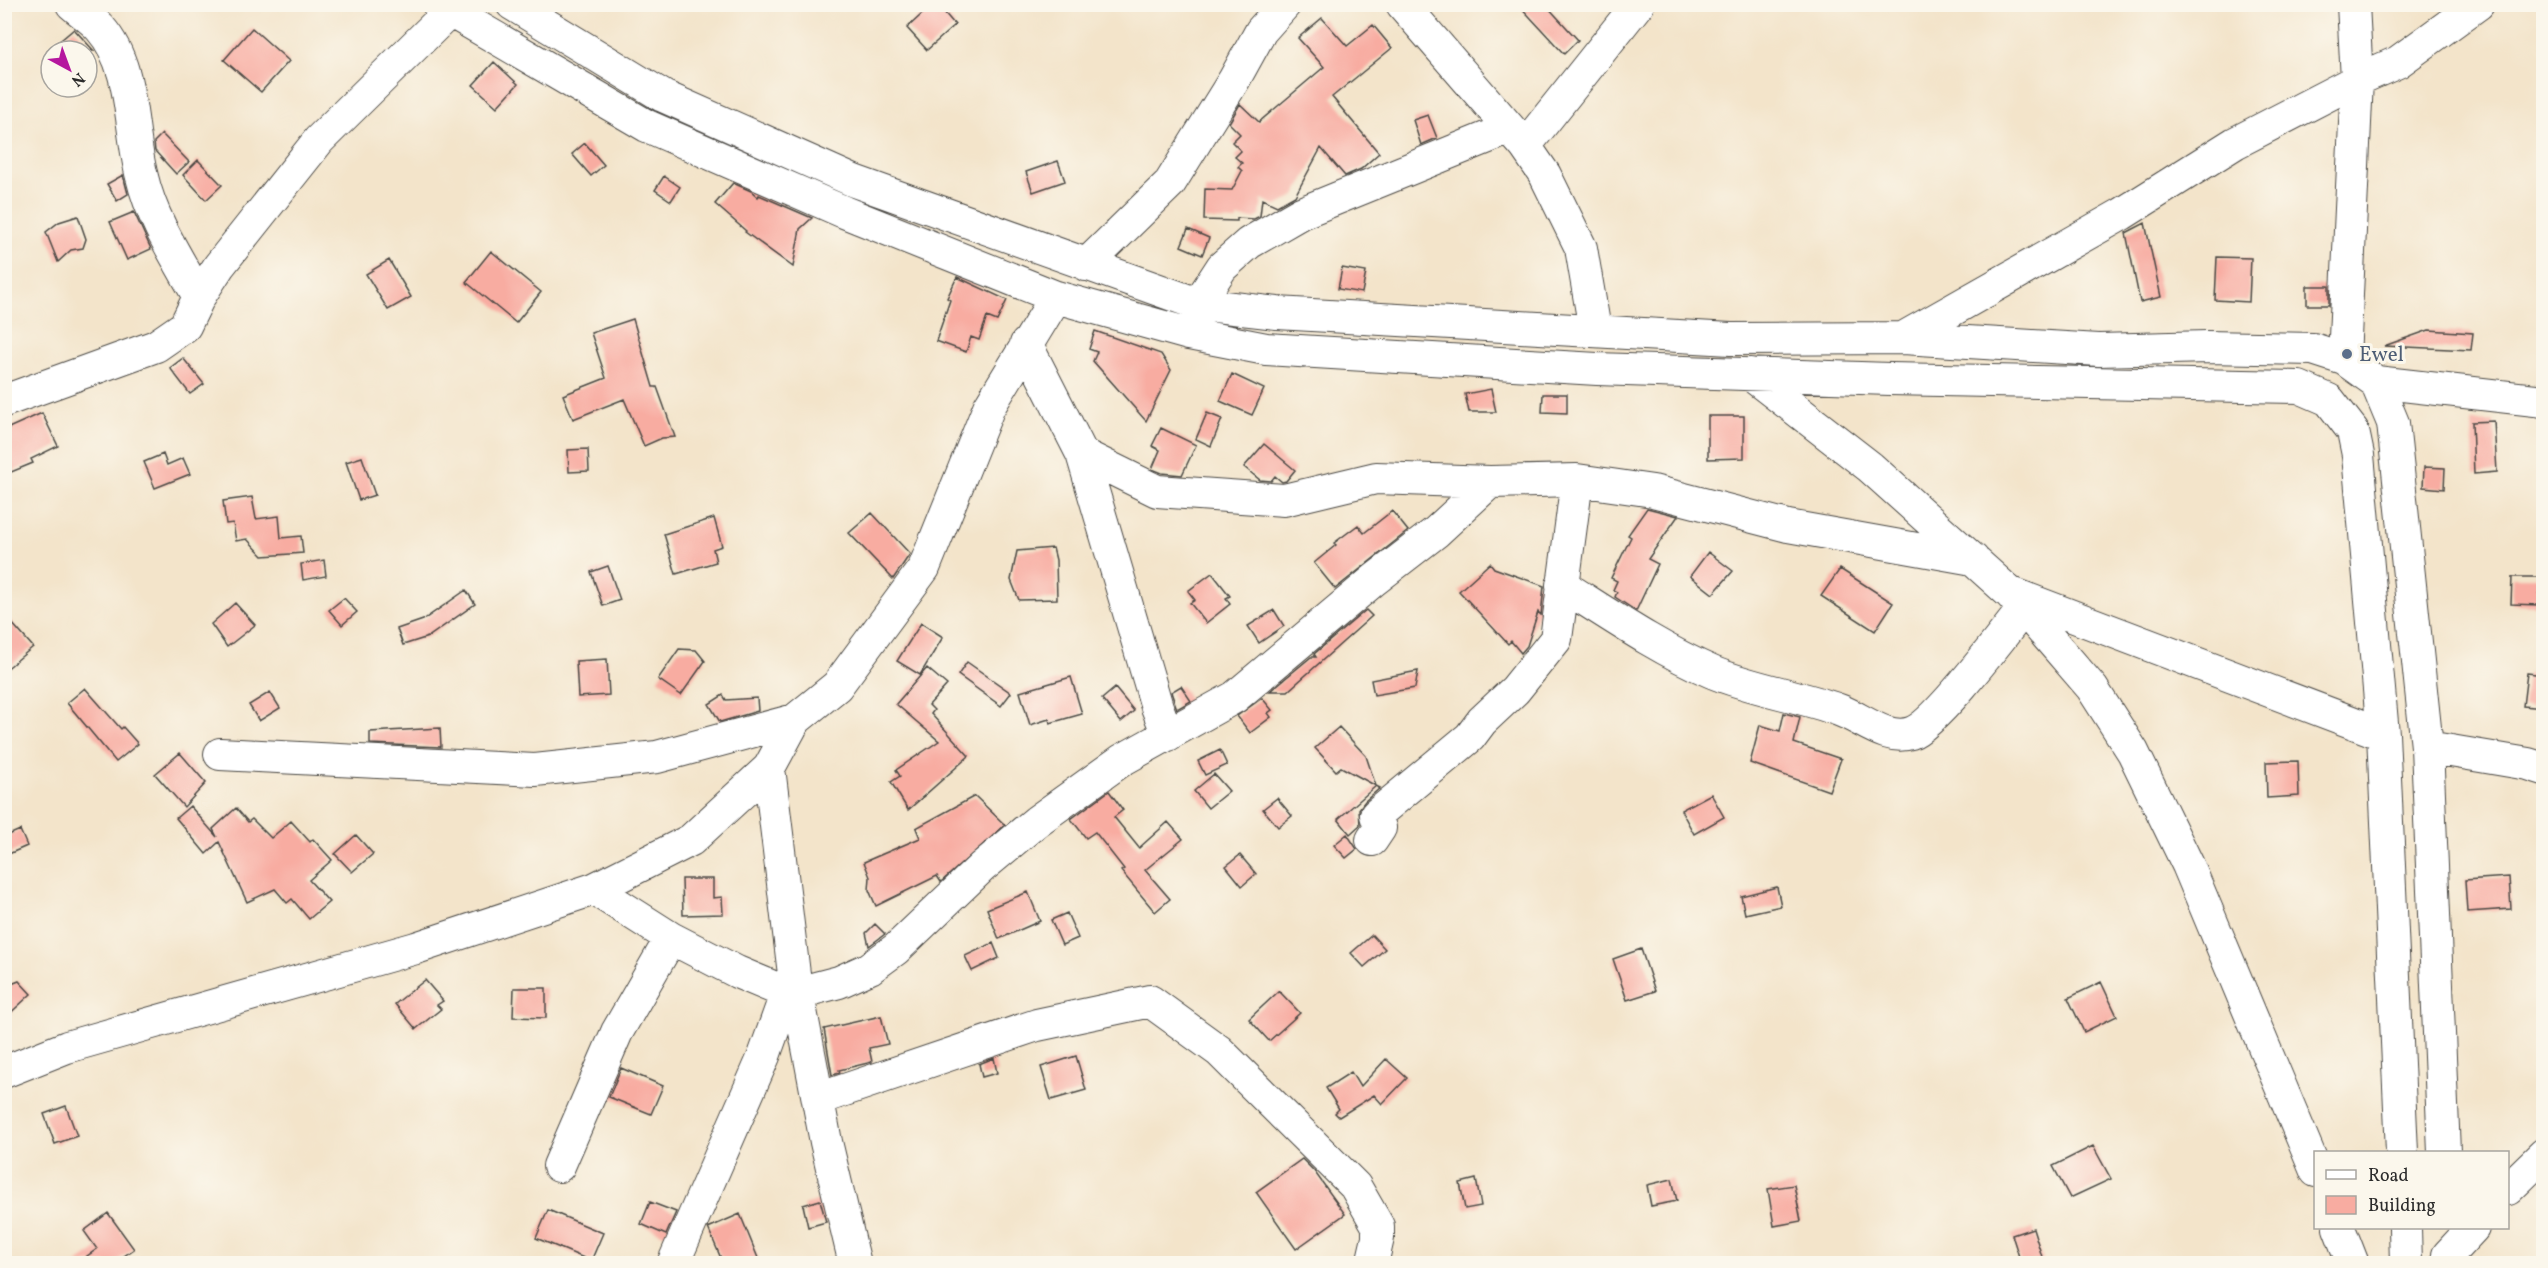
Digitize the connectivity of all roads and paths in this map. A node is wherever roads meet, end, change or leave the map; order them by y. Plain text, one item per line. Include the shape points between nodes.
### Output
1 (72, 4) edge
2 (512, 4) edge
3 (1285, 4) edge
4 (1402, 4) edge
5 (1638, 4) edge
6 (2353, 4) edge
7 (2478, 4) edge
8 (444, 8) edge
9 (2356, 80) junction
10 (1517, 137) junction
11 (1086, 265) junction
12 (198, 297) junction
13 (1056, 297) junction
14 (1198, 304) junction
15 (1595, 330) junction
16 (1903, 338) junction
17 (1026, 344) junction
18 (2344, 359) junction
19 (1750, 374) junction
20 (2376, 381) junction
21 (4, 401) edge
22 (2544, 401) edge
23 (1082, 454) junction
24 (1577, 480) junction
25 (1490, 482) junction
26 (1972, 559) junction
27 (1563, 585) junction
28 (2017, 600) junction
29 (795, 720) junction
30 (2383, 734) junction
31 (1168, 735) junction
32 (2427, 747) junction
33 (220, 754) dead end
34 (769, 768) junction
35 (2544, 769) edge
36 (1372, 840) dead end
37 (594, 889) junction
38 (671, 938) junction
39 (793, 987) junction
40 (4, 1072) edge
41 (818, 1099) junction
42 (2402, 1151) edge
43 (2444, 1151) edge
44 (2544, 1154) edge
45 (559, 1166) dead end
46 (2314, 1166) edge
47 (2509, 1188) edge
48 (2339, 1229) edge
49 (2406, 1229) edge
50 (2471, 1229) edge
51 (2448, 1249) edge
52 (673, 1263) edge
53 (855, 1263) edge
54 (1372, 1263) edge
55 (2353, 1263) edge
56 (2406, 1263) edge

1 - 12 street via 100,27 113,46 125,79 142,178 162,230
2 - 11 street via 663,96 854,181
3 - 11 street via 1261,31 1170,183
4 - 10 street
5 - 10 street
6 - 9 street
7 - 9 street via 2398,62
8 - 12 street via 318,140
8 - 13 street via 647,126 844,212
9 - 16 street via 2235,143 2122,214
9 - 18 street
10 - 14 street via 1301,213 1249,243 1222,267
10 - 15 street via 1545,175 1581,248
11 - 14 street
12 - 21 street via 185,326 156,346
13 - 17 street
13 - 19 street via 1189,334 1266,349
14 - 15 street via 1277,314
15 - 16 street via 1731,339
16 - 18 street via 2099,350 2313,349
17 - 23 street
17 - 29 street via 989,407 924,568 837,686
18 - 20 street
19 - 26 street via 1870,467
19 - 30 street via 2299,387 2329,400 2353,431 2358,455
20 - 22 street
20 - 32 street via 2393,423
23 - 25 street via 1157,491 1284,500 1376,478
23 - 31 street
24 - 25 street
24 - 26 street via 1653,491 1788,526
24 - 27 street
25 - 31 street via 1436,532 1235,697
26 - 28 street
27 - 28 street via 1640,634 1713,672 1840,710 1893,735 1921,728 1964,683
27 - 36 street via 1556,639 1470,737 1376,814 1380,828
28 - 30 street
28 - 46 street via 2092,688 2133,752 2188,865
29 - 33 street via 657,758 535,770
29 - 34 street
30 - 42 street
31 - 39 street via 1122,760 1037,821 870,968 839,982
32 - 35 street
32 - 43 street
34 - 37 street via 690,840
34 - 39 street
37 - 38 street
37 - 40 street via 416,948 67,1047
38 - 39 street via 737,972
38 - 45 street via 617,1032
39 - 41 street
39 - 52 street
41 - 53 street
41 - 54 street via 1037,1025 1150,1001 1219,1051 1355,1186 1378,1226
44 - 47 street
48 - 55 street
49 - 56 street
50 - 51 street

